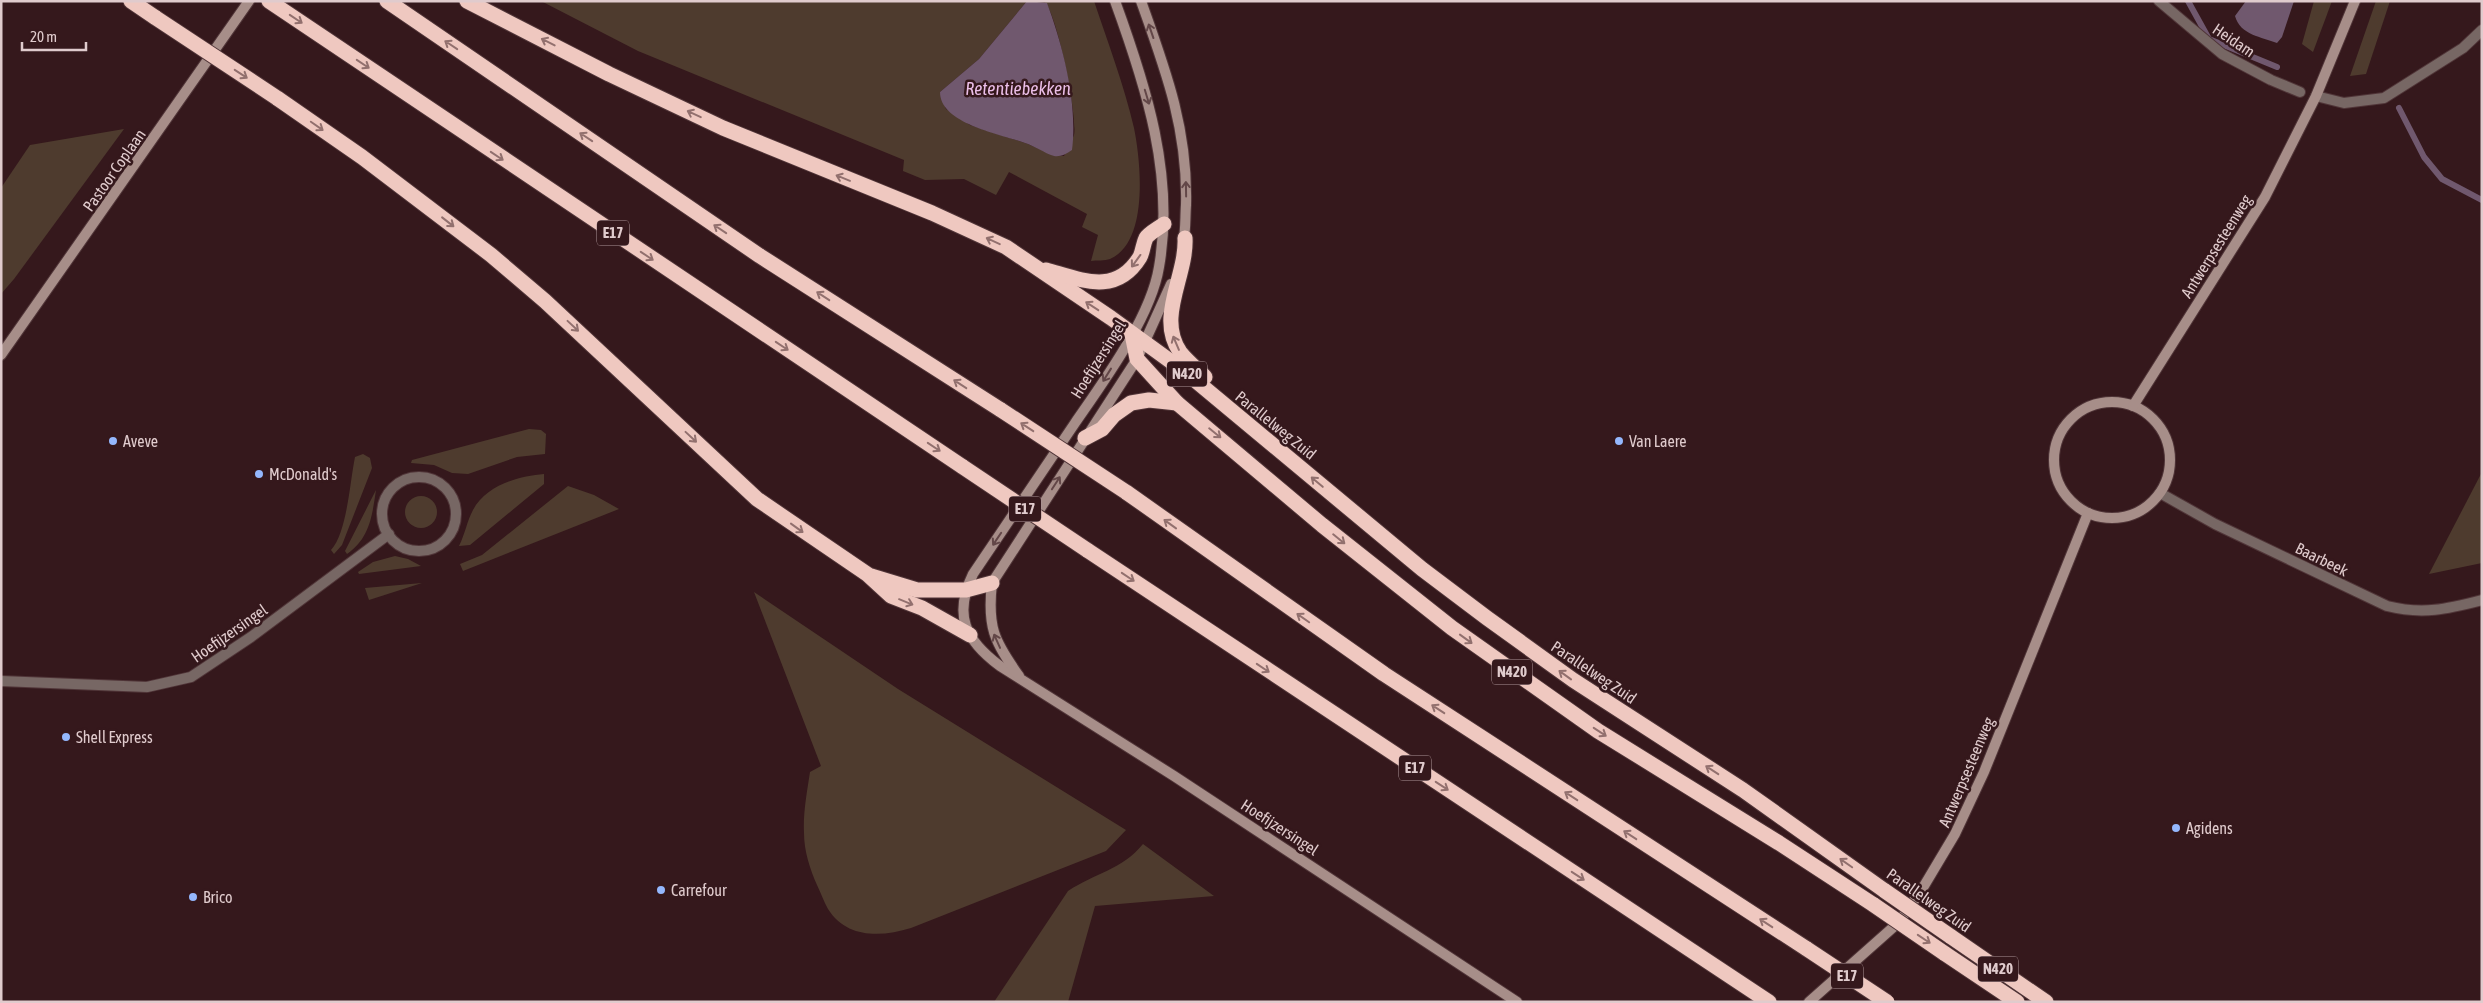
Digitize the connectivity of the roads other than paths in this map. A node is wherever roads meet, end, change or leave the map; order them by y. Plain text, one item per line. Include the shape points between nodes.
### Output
1 (131, 1) edge
2 (250, 1) edge
3 (269, 1) edge
4 (386, 1) edge
5 (467, 1) edge
6 (1115, 1) edge
7 (1141, 1) edge
8 (2159, 1) edge
9 (2355, 1) edge
10 (2482, 30) edge
11 (2300, 92) dead end
12 (2316, 96) junction
13 (1164, 224) junction
14 (1184, 238) junction
15 (1035, 266) junction
16 (1138, 338) junction
17 (1, 355) edge
18 (1137, 359) junction
19 (1177, 402) junction
20 (2133, 406) junction
21 (1227, 409) junction
22 (1085, 438) junction
23 (2160, 493) junction
24 (2088, 513) junction
25 (388, 534) junction
26 (867, 574) junction
27 (992, 583) junction
28 (966, 590) junction
29 (2482, 600) edge
30 (970, 635) junction
31 (1, 681) edge
32 (1024, 681) junction
33 (1517, 1002) edge
34 (1769, 1002) edge
35 (1809, 1002) edge
36 (1887, 1002) edge
37 (2017, 1002) edge
38 (2046, 1002) edge

1 -> 26 highway, bridge via 362,157 491,256 574,327 757,499
2 - 17 street, Pastoor Coplaan
3 -> 34 highway, E17, bridge via 468,137
36 -> 4 highway, E17, bridge via 1384,674 1126,492 760,256
15 -> 5 highway, Parallelweg Zuid via 1006,247 932,213 723,128
6 -> 13 street, Hoefijzersingel via 1149,105 1159,151
14 -> 7 street, Hoefijzersingel via 1183,140 1172,90
8 - 11 street, Heidam via 2222,54
9 - 12 street, Antwerpsesteenweg
10 - 12 street via 2464,48 2384,98 2344,103
12 - 20 street, Antwerpsesteenweg via 2265,197
13 -> 15 highway via 1147,237 1141,256 1128,272 1109,283
13 - 16 street, Hoefijzersingel via 1159,269
14 - 16 street, Hoefijzersingel via 1174,275
21 -> 14 highway via 1205,377 1180,351 1173,336 1172,303 1186,255
16 -> 15 highway, Parallelweg Zuid
16 - 18 highway
16 - 21 highway, Parallelweg Zuid / N420 via 1184,371
16 -> 28 street, Hoefijzersingel via 1096,393
18 - 19 highway, N420
18 - 22 street, Hoefijzersingel
19 - 22 highway via 1148,400 1131,403 1102,429
19 -> 37 highway, N420, bridge via 1393,582 1531,686 1659,770 1779,843
20 - 23 street via 2156,424 2168,447 2168,473
20 - 24 street via 2103,403 2087,408 2062,431 2054,458 2057,480 2071,501
38 -> 21 highway, Parallelweg Zuid / N420, bridge via 1743,790 1573,680 1487,618 1422,569
27 -> 22 street, Hoefijzersingel
23 - 24 street via 2147,506 2125,517
23 - 29 street, Baarbeek via 2214,524 2387,606 2409,612 2441,610
24 - 35 street, Antwerpsesteenweg via 1984,772 1951,842 1898,923
25 - 25 street via 405,548 416,550 426,550 446,540 456,520 456,508 446,487 424,477 401,481 385,499 382,511
25 - 31 street, Hoefijzersingel via 251,637 191,677 147,687
26 - 28 highway via 917,590
26 -> 30 highway via 891,596 922,608
27 - 28 highway
32 -> 27 street, Hoefijzersingel via 1001,651 992,631 989,606
28 - 30 street, Hoefijzersingel via 964,621
30 - 32 street, Hoefijzersingel via 980,651
32 - 33 street, Hoefijzersingel

